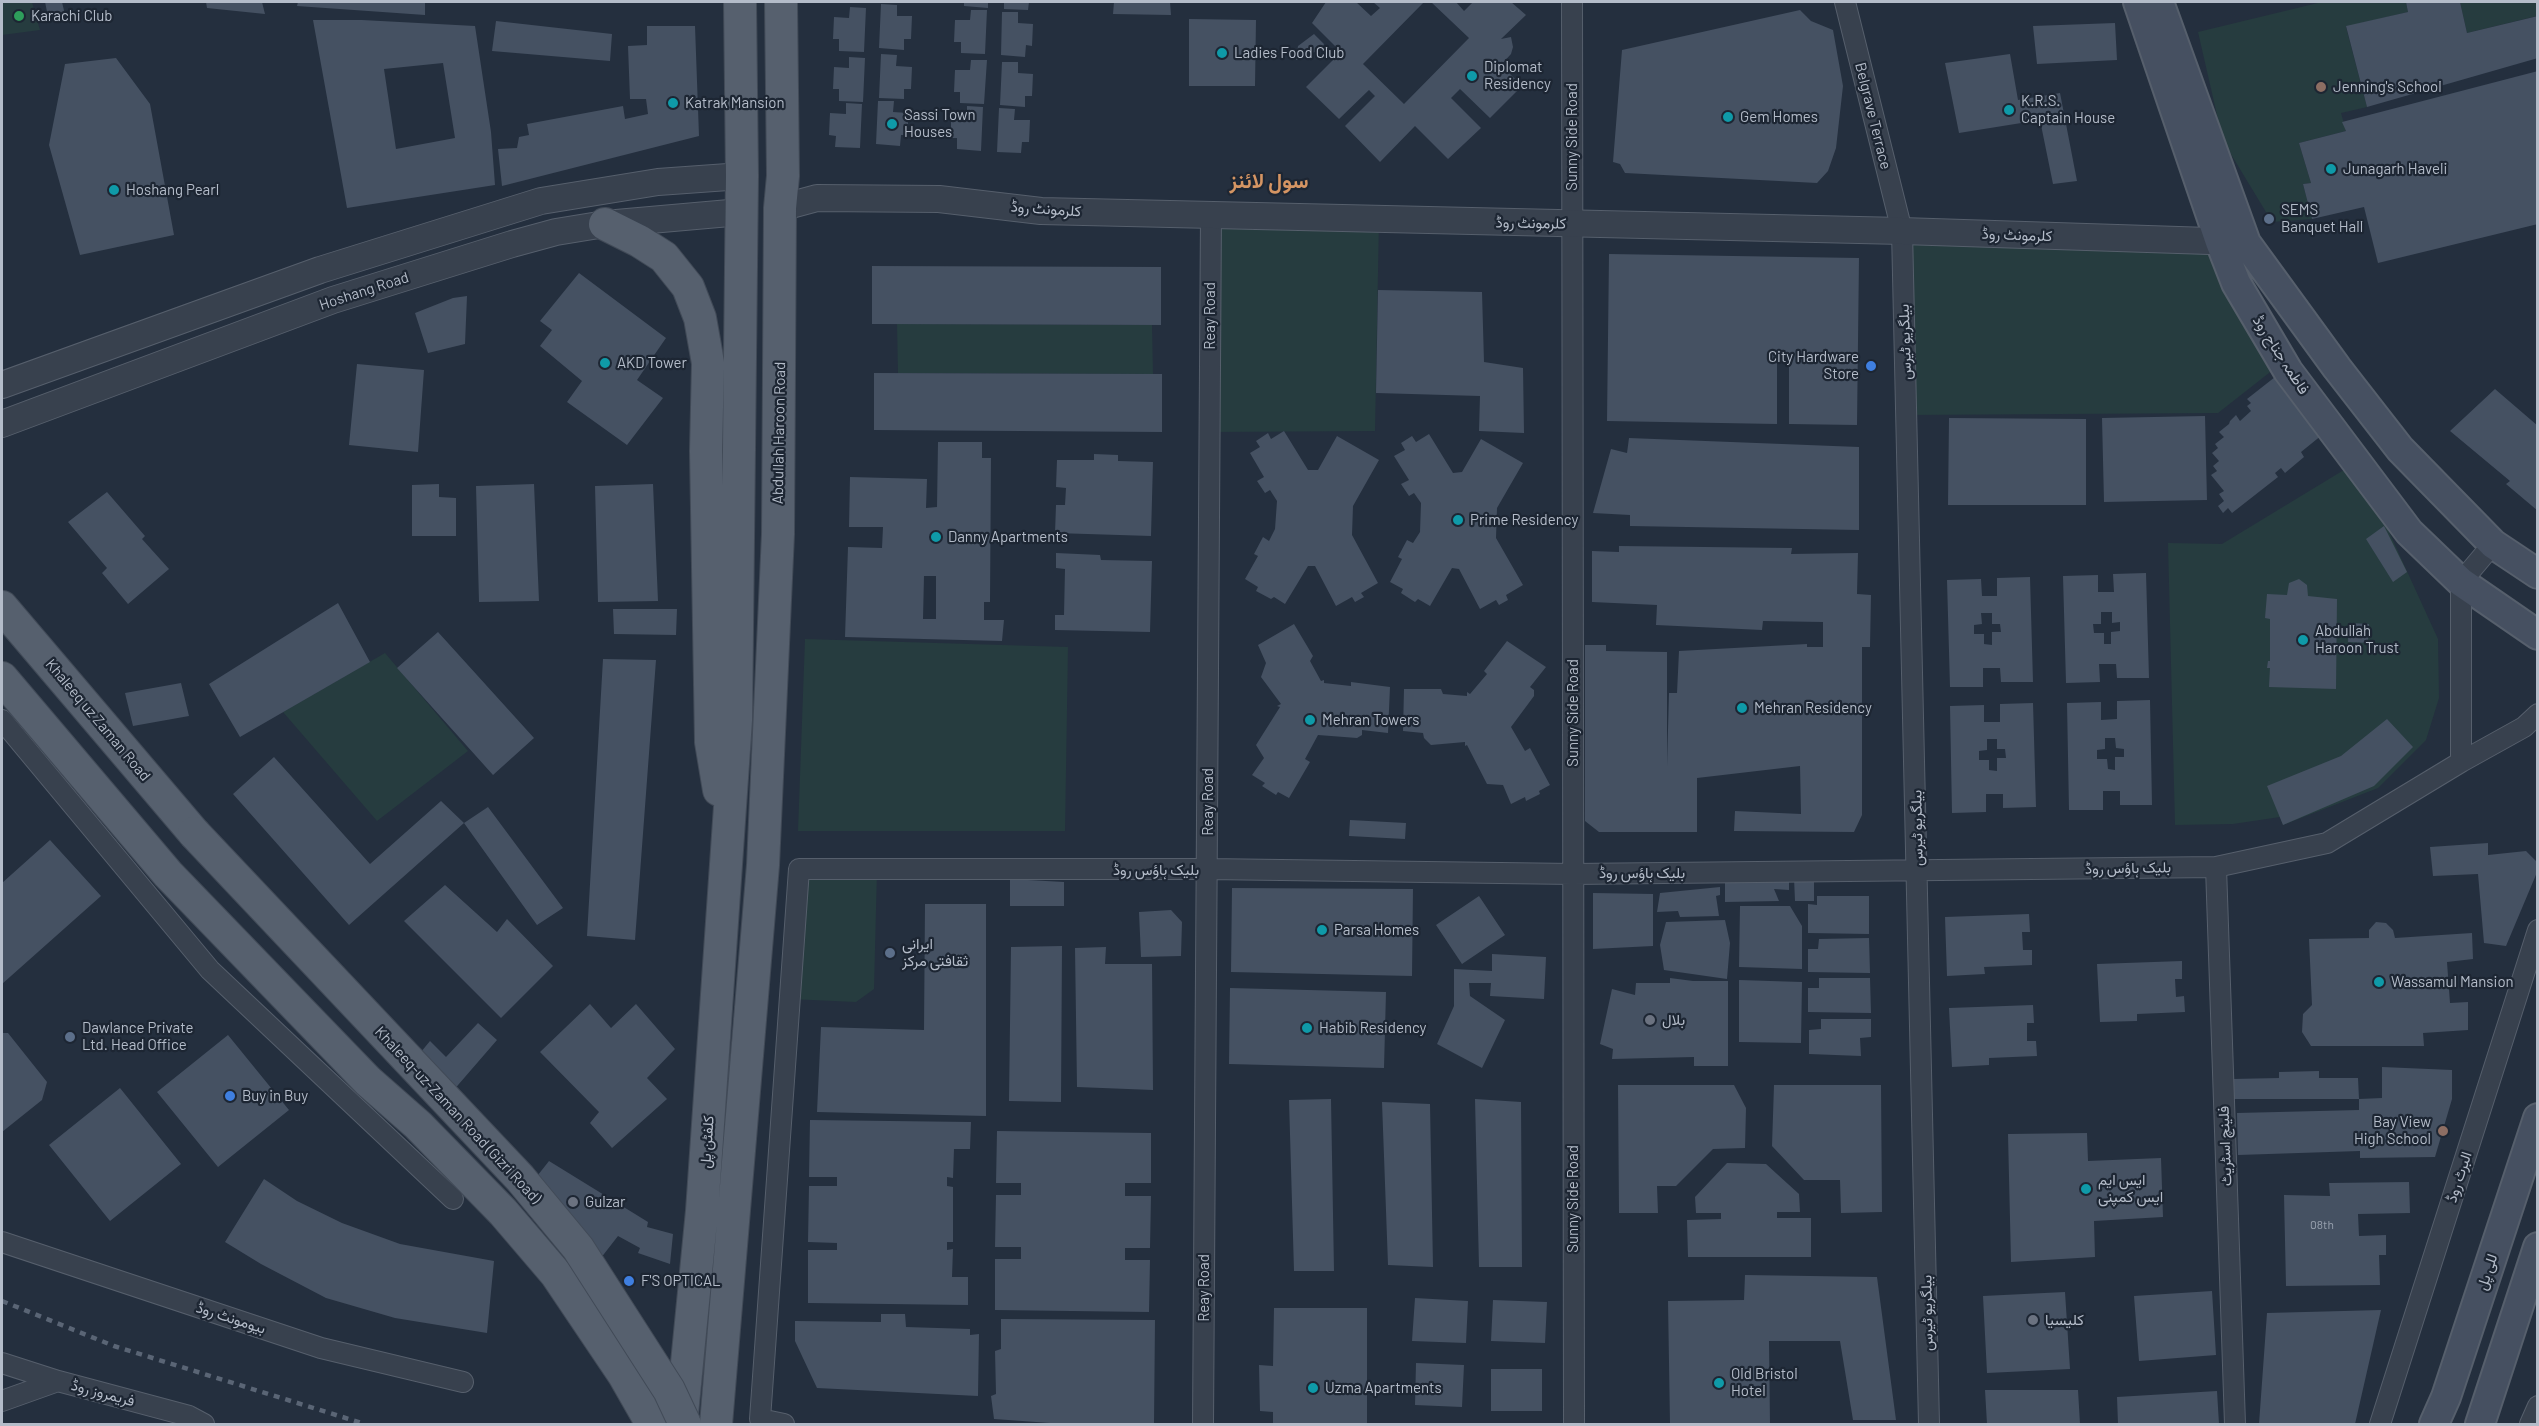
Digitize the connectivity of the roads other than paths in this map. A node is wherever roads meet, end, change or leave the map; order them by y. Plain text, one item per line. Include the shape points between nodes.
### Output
1 (740, 2) edge
2 (781, 2) edge
3 (1572, 2) edge
4 (1845, 2) edge
5 (2138, 2) edge
6 (2159, 2) edge
7 (742, 176) junction
8 (783, 176) junction
9 (817, 198) junction
10 (780, 208) junction
11 (741, 212) junction
12 (1211, 215) junction
13 (605, 224) junction
14 (1572, 224) junction
15 (1902, 231) junction
16 (2233, 242) junction
17 (2, 385) edge
18 (2, 424) edge
19 (2493, 544) junction
20 (2538, 574) edge
21 (2461, 582) junction
22 (2, 607) edge
23 (2538, 635) edge
24 (2, 678) edge
25 (2, 720) edge
26 (2533, 726) edge
27 (2461, 762) junction
28 (194, 833) joint
29 (728, 850) junction
30 (2216, 867) junction
31 (1208, 869) junction
32 (1918, 872) junction
33 (1573, 874) junction
34 (2538, 930) edge
35 (2538, 1118) edge
36 (453, 1199) dead end
37 (2, 1242) edge
38 (2538, 1247) edge
39 (2, 1362) edge
40 (58, 1381) junction
41 (463, 1382) dead end
42 (2, 1401) edge
43 (2538, 1407) edge
44 (204, 1425) edge
45 (652, 1425) edge
46 (683, 1425) edge
47 (716, 1425) edge
48 (784, 1425) edge
49 (1203, 1425) edge
50 (1574, 1425) edge
51 (1929, 1425) edge
52 (2235, 1425) edge
53 (2380, 1425) edge
54 (2434, 1425) edge
55 (2480, 1425) edge
56 (2530, 1425) edge

1 - 7 main road
2 - 8 main road, Abdullah Haroon Road
3 - 14 street, Sunny Side Road
4 - 15 street, Belgrave Terrace
5 - 16 main road, فاطمہ جناح روڈ
6 - 16 main road, فاطمہ جناح روڈ
7 - 11 main road
7 - 17 street via 658,182 541,201 320,270
8 - 9 street
8 - 10 main road, Abdullah Haroon Road
9 - 10 street
9 - 12 street, کلرمونٹ روڈ via 939,199 1041,211
10 - 47 main road, Abdullah Haroon Road via 778,534 763,865
11 - 13 street, Hoshang Road
11 - 29 main road via 736,720
12 - 14 street, کلرمونٹ روڈ
12 - 31 street, Reay Road
13 - 18 street, Hoshang Road via 512,244 333,300
13 - 29 main road via 664,257 688,287 700,318 708,363 711,742
14 - 15 street, کلرمونٹ روڈ
14 - 33 street, Sunny Side Road
15 - 16 street, کلرمونٹ روڈ
15 - 32 street, بیلگریو ٹیرس
16 - 19 main road, فاطمہ جناح روڈ via 2400,448
16 - 21 main road, فاطمہ جناح روڈ via 2236,283 2288,371 2409,532
19 - 20 main road, فاطمہ جناح روڈ
19 - 21 street
21 - 23 main road, فاطمہ جناح روڈ
21 - 27 street
22 - 28 main road, Khaleeq uz Zaman Road
24 - 45 main road via 168,874 368,1081 418,1125 503,1212 556,1274 624,1375
25 - 36 street via 210,970
26 - 27 street, بلیک ہاؤس روڈ
27 - 30 street, بلیک ہاؤس روڈ via 2327,843
28 - 46 main road, Khaleeq-uz-Zaman Road (Gizri Road), bridge via 520,1178 578,1248 669,1390
29 - 46 main road, کلفٹن پل, bridge
30 - 32 street, بلیک ہاؤس روڈ
30 - 52 street, فلینچ اسٹریٹ
31 - 33 street, بلیک ہاؤس روڈ
31 - 48 street, بلیک ہاؤس روڈ via 799,869 760,1419
31 - 49 street, Reay Road
32 - 33 street, بلیک ہاؤس روڈ
32 - 51 street, بیلگریو ٹیرس
33 - 50 street, Sunny Side Road
34 - 53 street, البرٹ روڈ
35 - 54 main road, للی پل
37 - 41 street, بیومونٹ روڈ via 321,1347
38 - 55 main road
39 - 40 street, فریمروز روڈ
40 - 42 street
40 - 44 street, فریمروز روڈ via 189,1416
43 - 56 street

